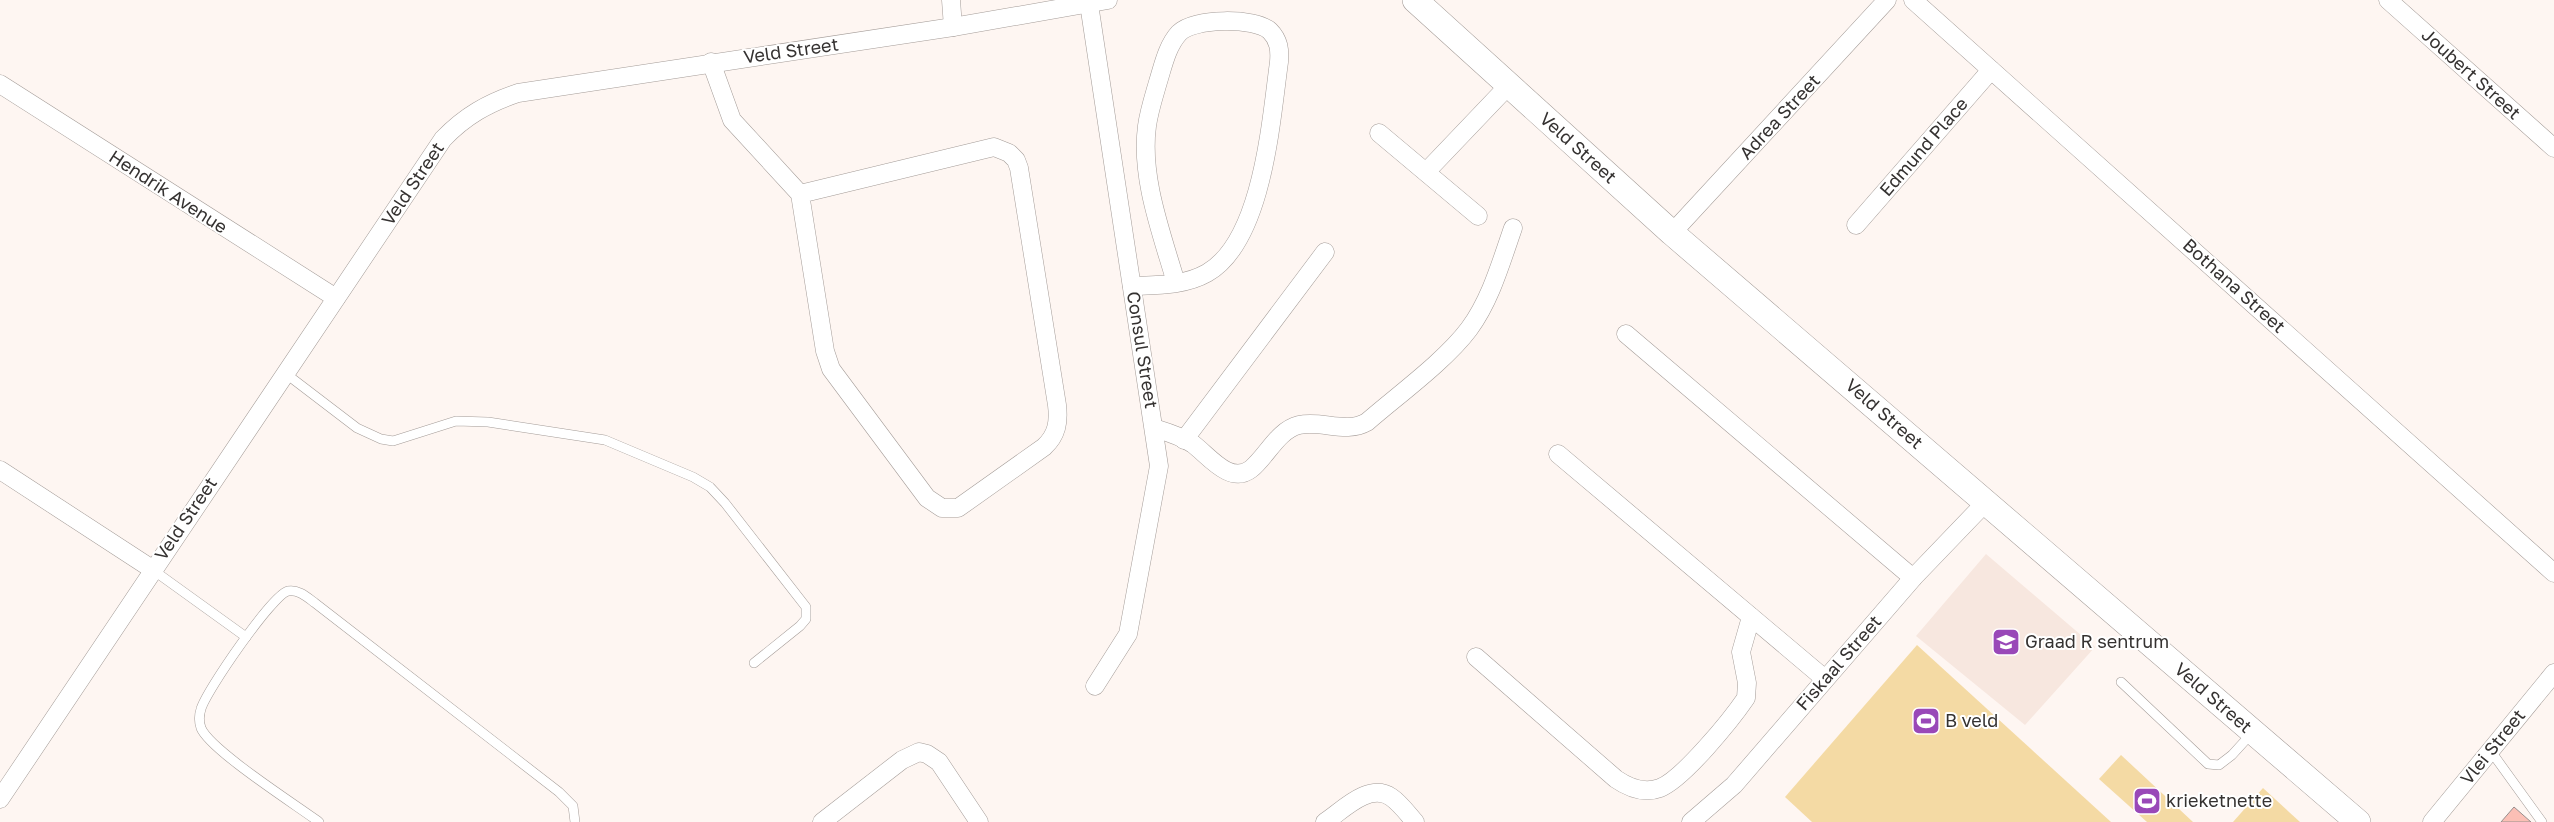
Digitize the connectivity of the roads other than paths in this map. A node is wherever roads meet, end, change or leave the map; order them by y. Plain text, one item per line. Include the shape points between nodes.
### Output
1 (951, 0) edge
2 (1108, 0) edge
3 (1415, 0) edge
4 (1887, 0) edge
5 (1913, 0) edge
6 (2388, 0) edge
7 (1089, 4) junction
8 (954, 27) junction
9 (711, 62) junction
10 (1991, 70) junction
11 (0, 84) edge
12 (1508, 85) junction
13 (1379, 133) dead end
14 (2554, 148) edge
15 (1426, 172) junction
16 (800, 194) junction
17 (1478, 216) dead end
18 (1856, 224) dead end
19 (1513, 228) dead end
20 (1672, 233) junction
21 (1325, 252) dead end
22 (1176, 283) junction
23 (1132, 286) junction
24 (336, 298) junction
25 (1626, 334) dead end
26 (285, 373) junction
27 (1154, 428) junction
28 (1184, 440) junction
29 (1558, 454) dead end
30 (0, 470) edge
31 (1986, 502) junction
32 (152, 569) junction
33 (2554, 573) edge
34 (1913, 578) junction
35 (1751, 617) junction
36 (246, 637) junction
37 (1476, 657) dead end
38 (754, 663) dead end
39 (2554, 674) edge
40 (1825, 679) junction
41 (2122, 682) dead end
42 (1095, 686) dead end
43 (2252, 732) junction
44 (2490, 750) junction
45 (0, 799) edge
46 (319, 822) edge
47 (575, 822) edge
48 (822, 822) edge
49 (979, 822) edge
50 (1326, 822) edge
51 (1415, 822) edge
52 (1691, 822) edge
53 (2358, 822) edge
54 (2432, 822) edge
55 (2542, 822) edge

1 - 8 street
2 - 7 street, Veld Street
3 - 12 street, Veld Street
4 - 20 street, Adrea Street
5 - 10 street, Bothana Street
6 - 14 street, Joubert Street
7 - 8 street, Veld Street
7 - 23 street, Consul Street
8 - 9 street, Veld Street
9 - 16 street via 732,120
9 - 24 street, Veld Street via 518,93 478,110 459,122 443,139
10 - 18 street, Edmund Place
10 - 33 street, Bothana Street
11 - 24 street, Hendrik Avenue
12 - 15 street
12 - 20 street, Veld Street
13 - 15 street
15 - 17 street
16 - 16 street via 827,360 836,377 927,498 942,508 958,508 1050,442 1057,427 1057,405 1021,176 1016,160 1009,153 994,148 980,150
19 - 28 street via 1489,295 1469,328 1454,347 1367,422 1350,428 1330,424 1299,425 1283,434 1251,468 1236,474 1228,472
20 - 31 street, Veld Street
21 - 28 street
22 - 22 street via 1206,273 1228,254 1248,219 1261,180 1280,52 1274,35 1261,25 1223,21 1191,25 1180,32 1164,63 1149,114 1146,154 1151,189
22 - 23 street
23 - 27 street, Consul Street
24 - 26 street, Veld Street
25 - 34 street
26 - 32 street, Veld Street
26 - 38 lane via 357,428 380,439 393,441 456,421 488,422 605,440 703,482 725,503 806,607 806,619 800,626
27 - 28 street
27 - 42 street, Consul Street via 1159,472 1139,562 1130,625
29 - 35 street
30 - 32 street
31 - 34 street, Fiskaal Street
31 - 43 street, Veld Street
32 - 36 lane
32 - 45 street, Veld Street
34 - 40 street, Fiskaal Street
35 - 37 street via 1741,652 1748,683 1746,698 1679,776 1651,790 1633,789 1616,779
35 - 40 street
36 - 46 lane via 201,708 200,726 216,747
36 - 47 lane via 280,594 293,590 299,592 559,792 573,806
39 - 44 street, Vlei Street
40 - 52 street, Fiskaal Street via 1734,785
41 - 43 lane via 2208,764 2219,765 2227,760
43 - 53 street, Veld Street
44 - 54 street, Vlei Street
44 - 55 lane
48 - 49 street via 902,760 918,752 939,762
50 - 51 street via 1371,793 1390,796

